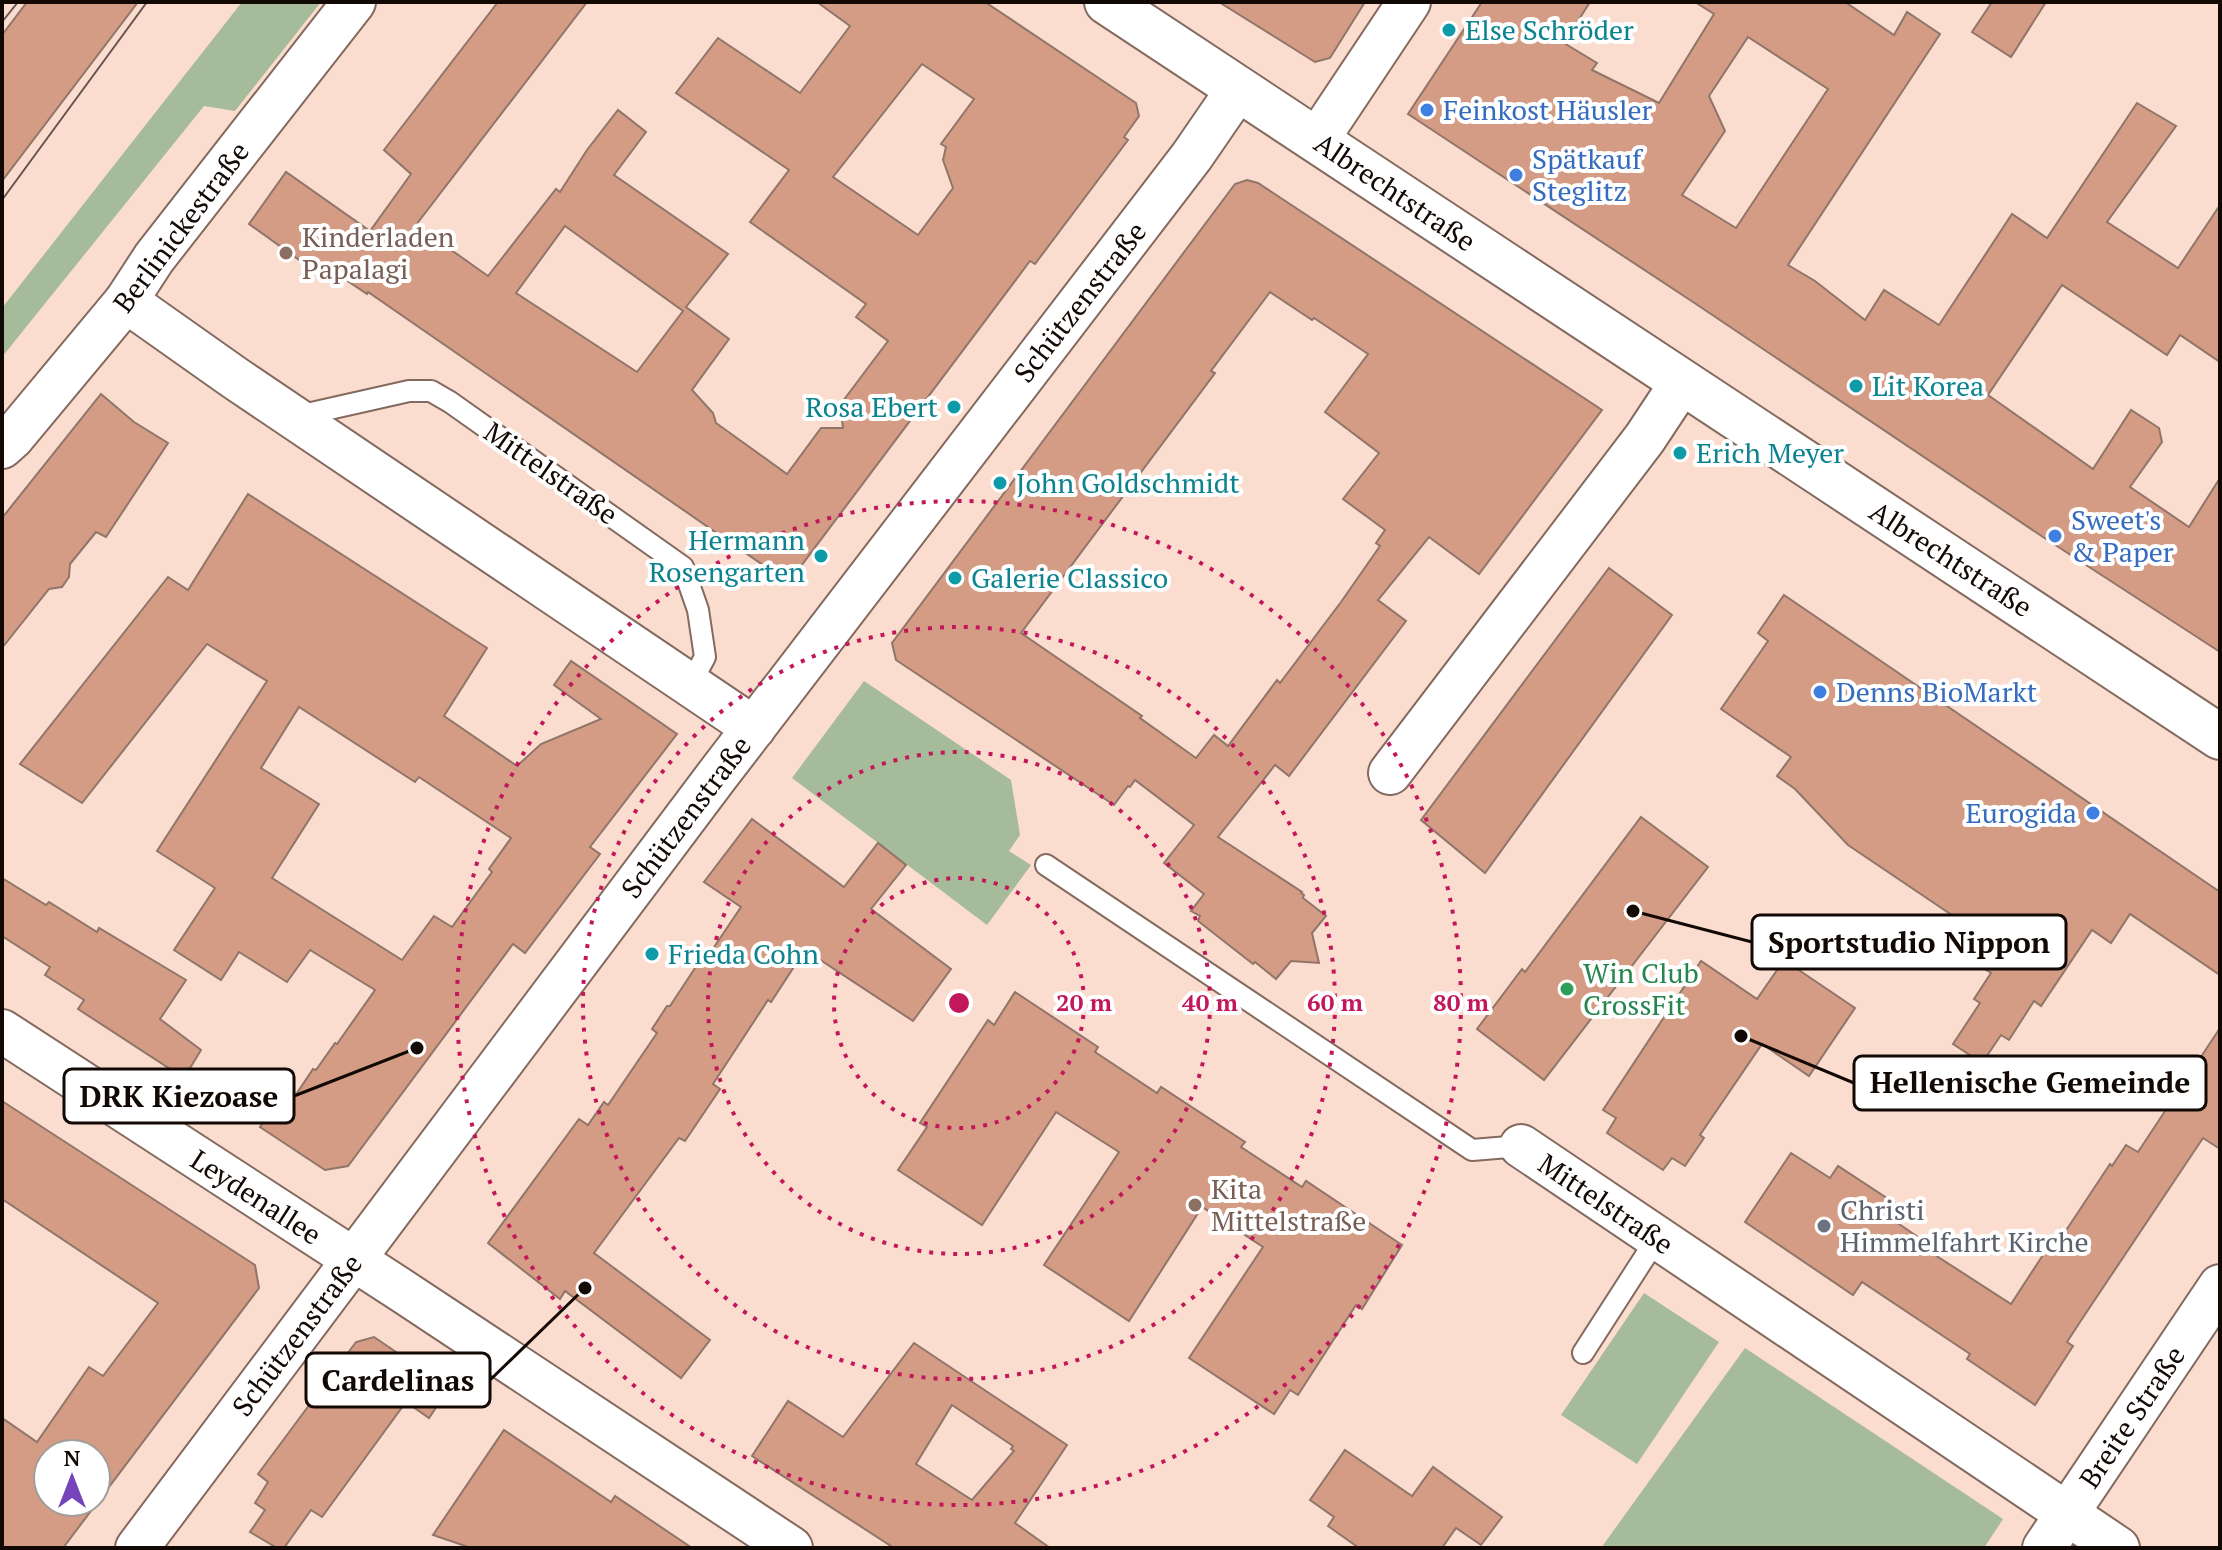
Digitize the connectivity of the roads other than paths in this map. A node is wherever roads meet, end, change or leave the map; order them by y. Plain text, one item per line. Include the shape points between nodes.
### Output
1 (354, 2) edge
2 (1107, 2) edge
3 (1409, 2) edge
4 (1238, 89) junction
5 (1317, 140) junction
6 (126, 301) junction
7 (1682, 382) junction
8 (293, 417) junction
9 (2, 447) edge
10 (690, 685) junction
11 (754, 728) junction
12 (2220, 737) edge
13 (1390, 773) dead end
14 (1046, 865) dead end
15 (2, 1031) edge
16 (1521, 1146) joint
17 (1657, 1238) junction
18 (354, 1260) junction
19 (2220, 1286) edge
20 (1583, 1353) dead end
21 (2067, 1513) junction
22 (137, 1548) edge
23 (791, 1548) edge
24 (2044, 1548) edge
25 (2118, 1548) edge

1 - 6 street, Berlinickestraße
2 - 4 main road, Albrechtstraße
3 - 5 street
4 - 5 main road, Albrechtstraße
4 - 11 street, Schützenstraße
5 - 7 main road, Albrechtstraße
6 - 8 street
6 - 9 street, Berlinickestraße
7 - 12 main road, Albrechtstraße
7 - 13 street
8 - 10 street
8 - 10 lane, Mittelstraße via 409,391 431,391 450,402 683,567 698,610 705,657
10 - 11 street
11 - 18 street, Schützenstraße
14 - 16 lane, Mittelstraße via 1472,1150
15 - 18 street, Leydenallee
16 - 17 street, Mittelstraße
17 - 20 lane
17 - 21 street, Mittelstraße
18 - 22 street, Schützenstraße
18 - 23 street, Leydenallee
19 - 21 street, Breite Straße
21 - 24 street, Breite Straße
21 - 25 street, Mittelstraße

